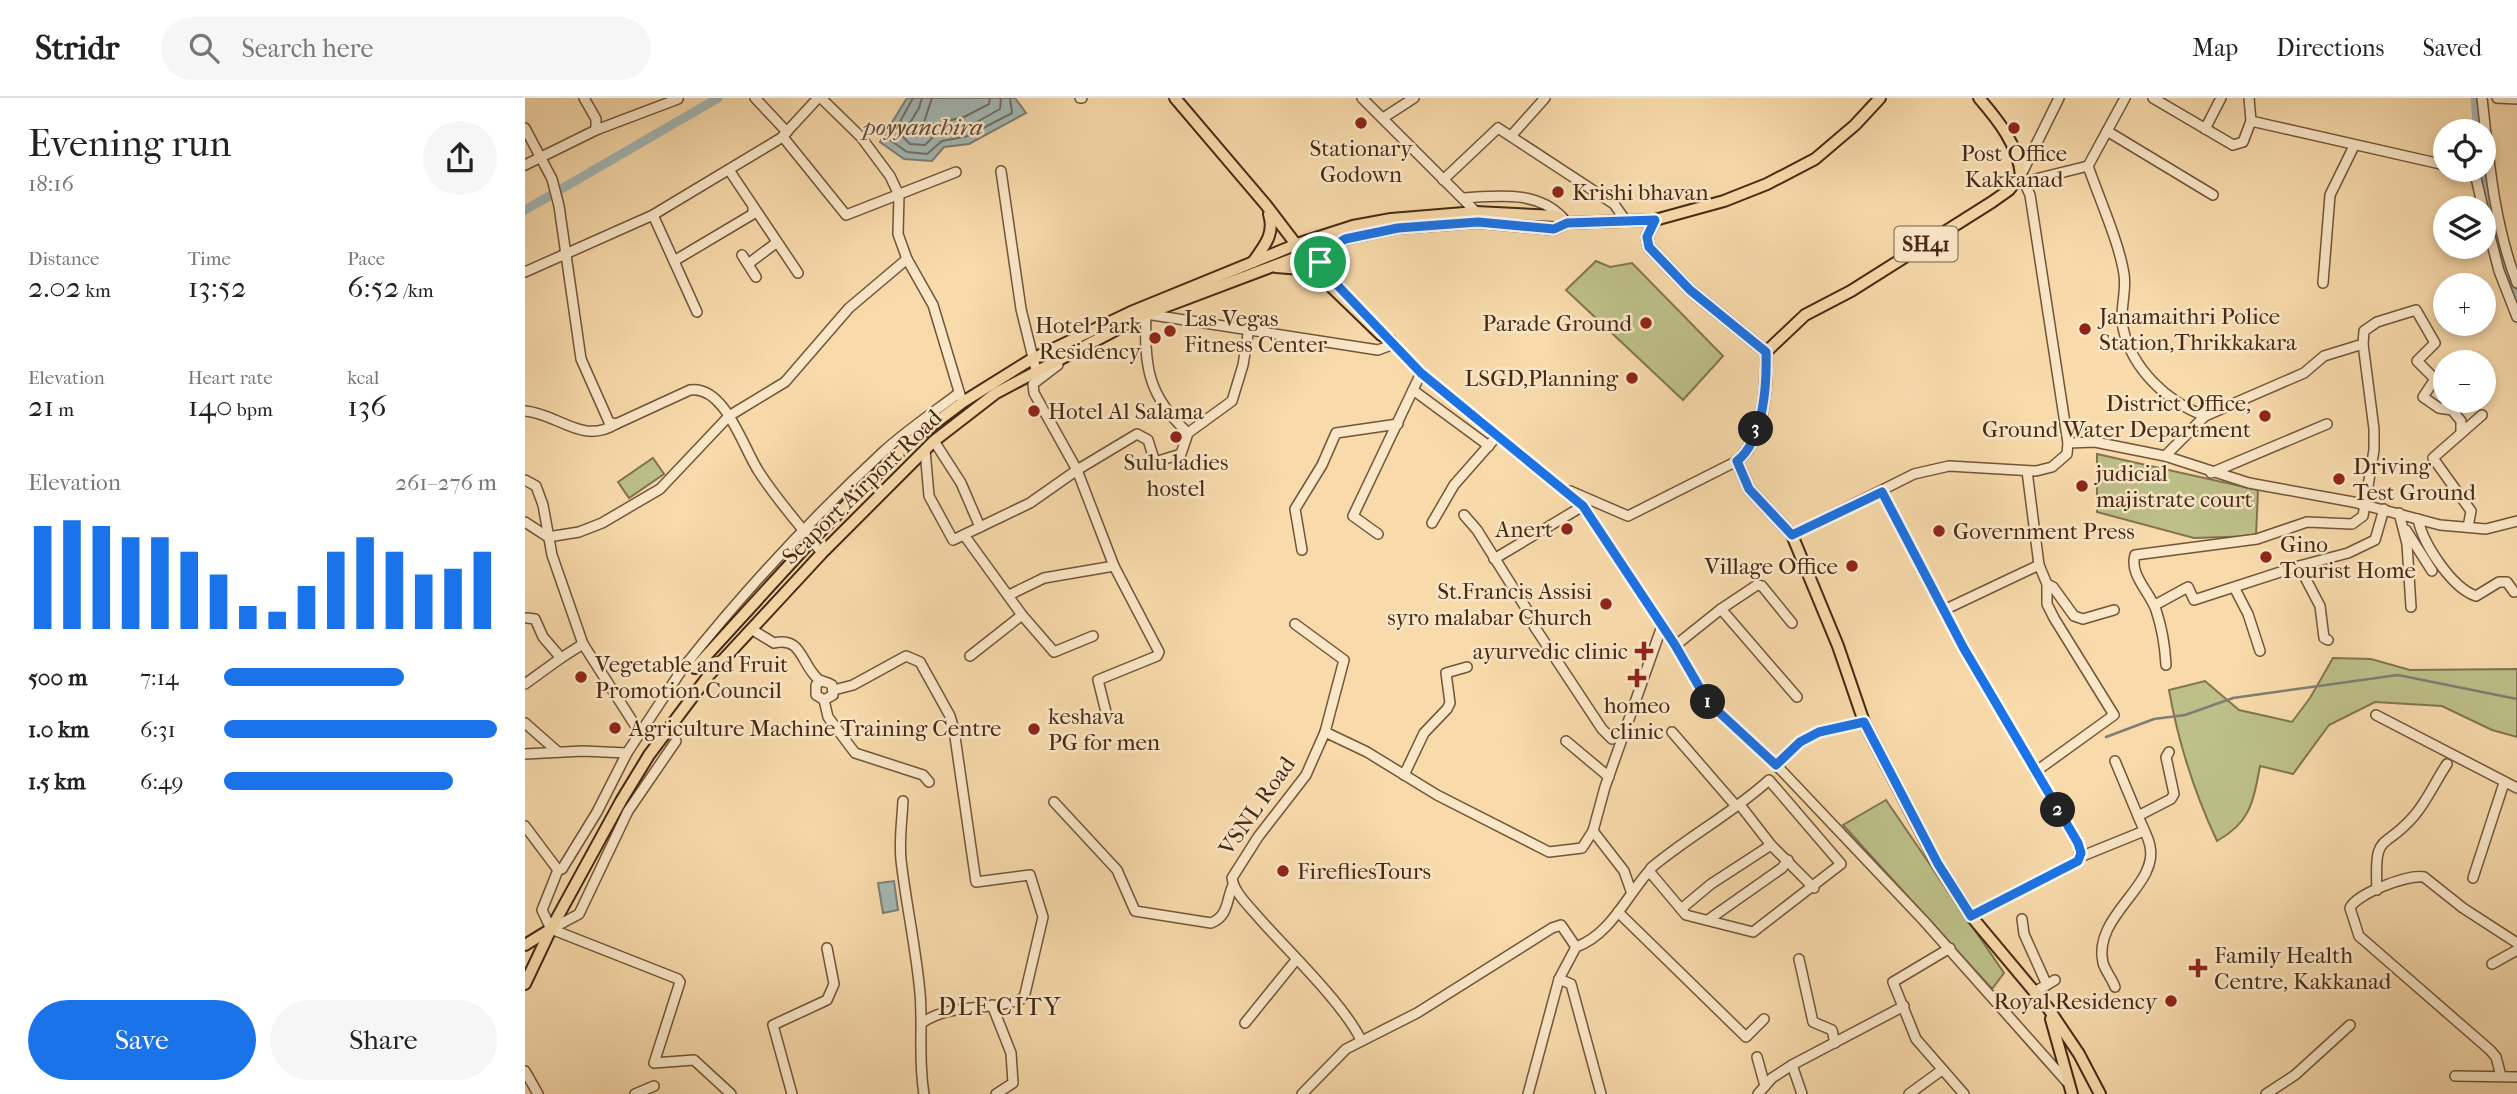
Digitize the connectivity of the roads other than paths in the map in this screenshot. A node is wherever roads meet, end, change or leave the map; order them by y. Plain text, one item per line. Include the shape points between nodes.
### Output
1 (584, 98) edge
2 (755, 98) edge
3 (820, 98) edge
4 (1175, 98) edge
5 (1362, 98) edge
6 (1414, 98) edge
7 (1545, 98) edge
8 (1880, 98) edge
9 (1979, 98) edge
10 (2059, 98) edge
11 (2125, 98) edge
12 (2153, 98) edge
13 (2221, 98) edge
14 (2249, 98) edge
15 (2482, 98) edge
16 (2497, 98) edge
17 (678, 99) edge
18 (2517, 99) edge
19 (1383, 118) junction
20 (2251, 121) junction
21 (525, 128) edge
22 (2205, 129) junction
23 (596, 130) junction
24 (2107, 131) junction
25 (785, 134) junction
26 (1511, 136) junction
27 (2354, 146) junction
28 (541, 156) junction
29 (2433, 162) edge
30 (525, 165) edge
31 (2088, 166) junction
32 (729, 170) junction
33 (1001, 171) dead end
34 (957, 172) dead end
35 (2022, 178) junction
36 (1443, 180) junction
37 (898, 193) junction
38 (2213, 195) dead end
39 (2494, 196) edge
40 (1463, 198) junction
41 (1266, 205) junction
42 (753, 208) junction
43 (1476, 212) junction
44 (2496, 212) edge
45 (653, 215) junction
46 (1655, 220) junction
47 (1626, 221) junction
48 (1567, 223) junction
49 (1345, 239) junction
50 (776, 243) junction
51 (1303, 248) junction
52 (742, 255) dead end
53 (566, 256) junction
54 (2496, 259) edge
55 (907, 260) junction
56 (674, 261) junction
57 (1254, 261) junction
58 (748, 264) junction
59 (1265, 267) junction
60 (1320, 271) junction
61 (525, 272) edge
62 (798, 273) dead end
63 (756, 277) dead end
64 (2323, 283) dead end
65 (2517, 283) edge
66 (698, 312) dead end
67 (1146, 314) junction
68 (2517, 317) edge
69 (1249, 328) junction
70 (1391, 343) junction
71 (2363, 344) junction
72 (1766, 352) junction
73 (1069, 354) junction
74 (1034, 365) junction
75 (1421, 373) junction
76 (1413, 390) junction
77 (961, 397) junction
78 (525, 411) edge
79 (2482, 415) dead end
80 (729, 416) junction
81 (2205, 416) junction
82 (615, 424) junction
83 (2327, 424) dead end
84 (1398, 425) junction
85 (1188, 433) junction
86 (2461, 433) junction
87 (1498, 435) junction
88 (934, 441) junction
89 (2068, 443) junction
90 (1489, 446) junction
91 (925, 450) junction
92 (2165, 456) junction
93 (1737, 461) junction
94 (1077, 470) junction
95 (2027, 471) junction
96 (2211, 473) junction
97 (525, 480) edge
98 (1562, 487) junction
99 (1882, 492) junction
100 (2364, 504) junction
101 (1583, 506) junction
102 (2384, 509) junction
103 (2399, 513) junction
104 (1464, 514) dead end
105 (2418, 519) junction
106 (2517, 521) edge
107 (525, 522) edge
108 (1432, 523) dead end
109 (2403, 526) junction
110 (980, 527) junction
111 (2468, 527) junction
112 (804, 530) junction
113 (1378, 534) dead end
114 (964, 535) junction
115 (1792, 535) junction
116 (548, 537) junction
117 (812, 540) junction
118 (1302, 550) dead end
119 (823, 553) junction
120 (1494, 559) junction
121 (2039, 565) junction
122 (1114, 566) junction
123 (2299, 566) junction
124 (2432, 571) dead end
125 (2047, 584) junction
126 (2235, 589) junction
127 (2514, 592) dead end
128 (1009, 595) junction
129 (2155, 606) junction
130 (2411, 607) dead end
131 (1721, 609) junction
132 (1944, 610) junction
133 (2114, 610) dead end
134 (1529, 613) dead end
135 (1022, 615) junction
136 (527, 618) dead end
137 (1295, 624) dead end
138 (1792, 624) dead end
139 (1534, 626) dead end
140 (1663, 626) junction
141 (751, 629) junction
142 (1093, 636) dead end
143 (2328, 640) dead end
144 (583, 644) junction
145 (1675, 645) junction
146 (2260, 652) dead end
147 (970, 656) dead end
148 (561, 658) junction
149 (721, 661) junction
150 (2166, 665) dead end
151 (683, 667) junction
152 (1467, 667) dead end
153 (695, 668) junction
154 (820, 682) junction
155 (525, 684) edge
156 (834, 690) junction
157 (1797, 697) dead end
158 (824, 700) junction
159 (2377, 715) dead end
160 (1107, 716) dead end
161 (1864, 722) junction
162 (525, 723) edge
163 (1325, 732) junction
164 (1672, 732) dead end
165 (640, 733) junction
166 (1625, 734) junction
167 (676, 741) dead end
168 (1566, 741) dead end
169 (558, 752) junction
170 (2169, 752) dead end
171 (627, 753) junction
172 (525, 754) edge
173 (2115, 761) dead end
174 (2447, 764) dead end
175 (1776, 765) junction
176 (2035, 772) junction
177 (1403, 775) junction
178 (1609, 777) junction
179 (929, 782) dead end
180 (2504, 783) junction
181 (2517, 788) edge
182 (903, 801) dead end
183 (1054, 802) dead end
184 (1738, 806) junction
185 (2137, 817) junction
186 (525, 826) edge
187 (1593, 831) junction
188 (2144, 831) junction
189 (1771, 845) junction
190 (2080, 858) junction
191 (1788, 860) junction
192 (558, 870) junction
193 (1649, 870) junction
194 (2473, 878) dead end
195 (1233, 885) junction
196 (1814, 888) junction
197 (2377, 890) junction
198 (1631, 891) junction
199 (1681, 909) junction
200 (1618, 912) junction
201 (1971, 916) junction
202 (2022, 919) dead end
203 (1708, 920) junction
204 (551, 929) junction
205 (2517, 943) edge
206 (525, 945) edge
207 (1576, 947) junction
208 (827, 948) dead end
209 (1949, 948) junction
210 (2517, 950) edge
211 (1798, 959) dead end
212 (1296, 960) junction
213 (2492, 964) dead end
214 (1559, 979) junction
215 (525, 984) edge
216 (2115, 987) dead end
217 (2034, 992) junction
218 (992, 1006) junction
219 (1904, 1006) junction
220 (2048, 1008) junction
221 (1764, 1019) dead end
222 (923, 1022) junction
223 (1245, 1023) dead end
224 (2350, 1025) dead end
225 (1361, 1040) junction
226 (1835, 1043) junction
227 (1757, 1057) dead end
228 (1792, 1065) junction
229 (1942, 1070) junction
230 (525, 1071) edge
231 (2455, 1076) dead end
232 (2501, 1076) junction
233 (2517, 1077) edge
234 (654, 1086) dead end
235 (1765, 1086) junction
236 (2073, 1091) edge
237 (538, 1094) edge
238 (635, 1094) edge
239 (731, 1094) edge
240 (792, 1094) edge
241 (924, 1094) edge
242 (996, 1094) edge
243 (1302, 1094) edge
244 (1528, 1094) edge
245 (1601, 1094) edge
246 (1758, 1094) edge
247 (1802, 1094) edge
248 (1909, 1094) edge
249 (1964, 1094) edge
250 (2100, 1094) edge
251 (2266, 1094) edge

1 - 23 street via 596,119
2 - 25 street
3 - 25 street
3 - 37 street via 862,137
4 - 41 main road
5 - 19 street
6 - 19 street
7 - 26 street
8 - 46 main road, Seaport Airport Road via 1815,159 1724,201
9 - 35 main road via 2019,159
10 - 35 street
11 - 24 street
12 - 22 street
13 - 22 street
14 - 20 street
15 - 39 street
16 - 18 street
17 - 23 street
19 - 36 street
20 - 22 street via 2243,142 2236,145
20 - 27 street
21 - 28 street
23 - 28 street
24 - 31 street
24 - 38 street
25 - 32 street
25 - 37 street via 846,215
26 - 36 street via 1494,129
26 - 47 street via 1614,204
27 - 29 street
27 - 64 street via 2330,195
28 - 30 street
28 - 53 street via 552,178
31 - 35 street
31 - 81 street via 2125,275 2123,328 2138,362 2160,390 2183,408
32 - 42 street
32 - 45 street
33 - 74 street
34 - 37 street
35 - 72 main road, SH41 via 1851,292 1805,315
35 - 89 street via 2030,195
36 - 40 street
37 - 55 street via 898,234
40 - 43 street
40 - 48 street via 1537,200 1551,205
41 - 51 main road
41 - 57 main road via 1273,226
42 - 50 street
42 - 56 street via 753,214
43 - 48 main road, Seaport Airport Road via 1556,216
43 - 51 main road, Seaport Airport Road via 1353,226
44 - 65 street
45 - 53 street
45 - 56 street
46 - 47 main road, Seaport Airport Road
46 - 72 main road via 1647,237 1649,247 1720,316
47 - 48 main road, Seaport Airport Road
48 - 49 main road, Seaport Airport Road via 1554,229 1478,222
49 - 51 main road, Seaport Airport Road
49 - 60 main road via 1325,252
50 - 58 street
50 - 62 street
51 - 57 main road, Seaport Airport Road
51 - 59 main road, Seaport Airport Road
51 - 60 main road
52 - 58 street
53 - 61 street
53 - 82 street via 581,359 609,422
54 - 68 street
55 - 77 street via 933,305
55 - 80 street via 849,308 785,382
56 - 66 street
57 - 74 main road, Seaport Airport Road via 1131,312
58 - 63 street
59 - 60 main road
59 - 67 main road, Seaport Airport Road
60 - 70 main road
67 - 69 street
67 - 73 main road, Seaport Airport Road
67 - 85 street via 1145,359 1160,403
69 - 70 street via 1378,350
69 - 85 street via 1232,401
70 - 75 street
71 - 81 street via 2324,356 2304,373
71 - 86 street via 2364,331 2416,310 2435,343 2417,361 2435,379 2423,397 2452,410 2461,421
71 - 100 street via 2374,429
72 - 93 main road via 1760,422
73 - 74 main road, Seaport Airport Road
73 - 94 street via 1033,384 1038,403
74 - 77 main road, Seaport Airport Road
74 - 88 main road, Seaport Airport Road
75 - 76 street
75 - 87 street
76 - 84 street
76 - 90 street
77 - 112 street via 885,450
77 - 117 main road, Seaport Airport Road
78 - 82 street via 542,413 581,432 599,432
79 - 86 street
80 - 82 street via 701,388 658,402
80 - 112 street via 758,471
80 - 116 street via 681,470 642,503 579,532
81 - 92 street
83 - 96 street
84 - 113 street via 1353,516
84 - 118 street via 1336,433 1296,509
85 - 94 street via 1184,450 1174,457 1155,462 1148,440 1137,434
86 - 111 street via 2433,458 2471,511
87 - 90 street
87 - 98 street
88 - 91 main road, Seaport Airport Road
88 - 110 street via 961,483
89 - 92 street via 2095,442
89 - 95 street via 2067,454 2052,467
90 - 108 street via 1454,485
91 - 114 street via 929,496 953,540
91 - 119 main road, Seaport Airport Road
92 - 96 street
93 - 98 street via 1628,516
93 - 115 main road via 1749,489
94 - 110 street via 1030,503
94 - 122 street
95 - 99 street via 1949,466 1914,474
95 - 121 street
96 - 100 street
97 - 116 street via 536,486
98 - 101 street
99 - 115 street
99 - 132 street
100 - 102 street
100 - 129 street via 2363,516 2352,524 2307,522 2257,539 2135,555 2134,567
101 - 120 street
101 - 140 street
102 - 103 street
102 - 123 street via 2375,540 2349,553
103 - 105 street
103 - 109 street
104 - 120 street
105 - 111 street
105 - 127 street via 2422,538 2462,592 2476,596 2499,582 2507,582
106 - 111 street via 2486,529
107 - 116 street
109 - 124 street
109 - 130 street
110 - 114 street
112 - 117 street
112 - 151 street
114 - 128 street
115 - 161 main road
116 - 144 street
117 - 119 street
117 - 153 main road, Seaport Airport Road
119 - 141 main road, Seaport Airport Road
120 - 134 street
121 - 125 street
121 - 132 street
122 - 128 street via 1044,578
122 - 160 street via 1159,653 1098,680
123 - 126 street via 2246,580
123 - 143 street via 2320,606
125 - 133 street via 2074,616 2083,619
125 - 176 street via 2047,604 2054,618 2114,715
126 - 129 street via 2194,600 2188,587
126 - 146 street
128 - 135 street
129 - 150 street
131 - 138 street via 1762,586
131 - 145 street
131 - 157 street
132 - 176 street
135 - 142 street via 1054,652
135 - 147 street
136 - 148 street via 535,619
137 - 163 street, VSNL Road via 1344,660
139 - 166 street via 1602,729 1612,739
140 - 145 street
140 - 166 street
141 - 149 main road, Seaport Airport Road
141 - 154 street via 774,643 793,643
144 - 148 street
144 - 165 street
145 - 175 street via 1708,702
148 - 155 street
149 - 153 street
149 - 204 main road, Seaport Airport Road via 649,755
151 - 153 street
151 - 165 street
152 - 177 street via 1446,673 1450,703 1424,733
154 - 156 street via 829,682
154 - 158 street via 816,695
156 - 158 street
156 - 218 street via 853,685 906,656 916,659 954,730 976,882 1030,875 1042,916 1026,996
158 - 179 street via 828,717 855,753 923,775
159 - 180 street
161 - 175 street via 1819,732 1800,742
161 - 201 main road via 1938,864
162 - 169 street
163 - 177 street
163 - 195 street, VSNL Road via 1306,775 1234,871
164 - 184 street
165 - 171 street
166 - 178 street
167 - 204 street via 628,811 579,915
168 - 178 street
169 - 171 street
169 - 172 street
170 - 185 street via 2166,757 2174,794
171 - 192 street via 597,812
173 - 185 street
174 - 197 street via 2414,816 2381,843
175 - 209 street
176 - 190 street via 2078,843
177 - 187 street via 1549,852 1582,848
178 - 187 street
180 - 181 street
180 - 194 street
182 - 222 street via 900,858
183 - 195 street via 1117,870 1135,911 1211,923 1221,917
184 - 189 street
184 - 193 street
184 - 196 street via 1769,780 1836,854 1841,867
185 - 188 street
186 - 192 street
187 - 198 street via 1624,871
188 - 190 street
188 - 216 street via 2151,848 2149,863 2104,934 2103,962
189 - 191 street
189 - 199 street
190 - 201 street
191 - 196 street
191 - 203 street
192 - 204 street via 542,910
193 - 198 street
193 - 199 street
195 - 212 street, VSNL Road
196 - 203 street via 1753,932
197 - 205 street via 2424,877
197 - 232 street via 2356,899 2350,908 2359,936 2490,1050
198 - 200 street
199 - 203 street via 1686,915
200 - 207 street via 1588,943
200 - 221 street via 1746,1037
201 - 217 main road
202 - 217 street via 2024,934 2051,983
204 - 206 main road
204 - 215 main road, Seaport Airport Road
204 - 239 street via 678,979 654,1063 694,1060
207 - 214 street
207 - 225 street via 1561,925 1552,928 1417,1013
208 - 240 street via 834,984 827,1000 773,1025
209 - 219 street via 1893,982
209 - 236 street
210 - 213 street
211 - 226 street via 1813,1022 1832,1030
212 - 223 street
212 - 225 street, VSNL Road
214 - 244 street
214 - 245 street via 1571,984
217 - 220 main road
218 - 222 street via 940,1011
218 - 242 street via 1011,1054 1013,1083
219 - 226 street
219 - 229 street via 1916,1039
220 - 236 main road
220 - 250 main road
222 - 241 street via 918,1041
224 - 251 street via 2295,1075
225 - 243 street
226 - 228 street
227 - 235 street
228 - 235 street
228 - 247 street
229 - 248 street
229 - 249 street
230 - 237 street
231 - 232 street
232 - 233 street
234 - 238 street
235 - 246 street

